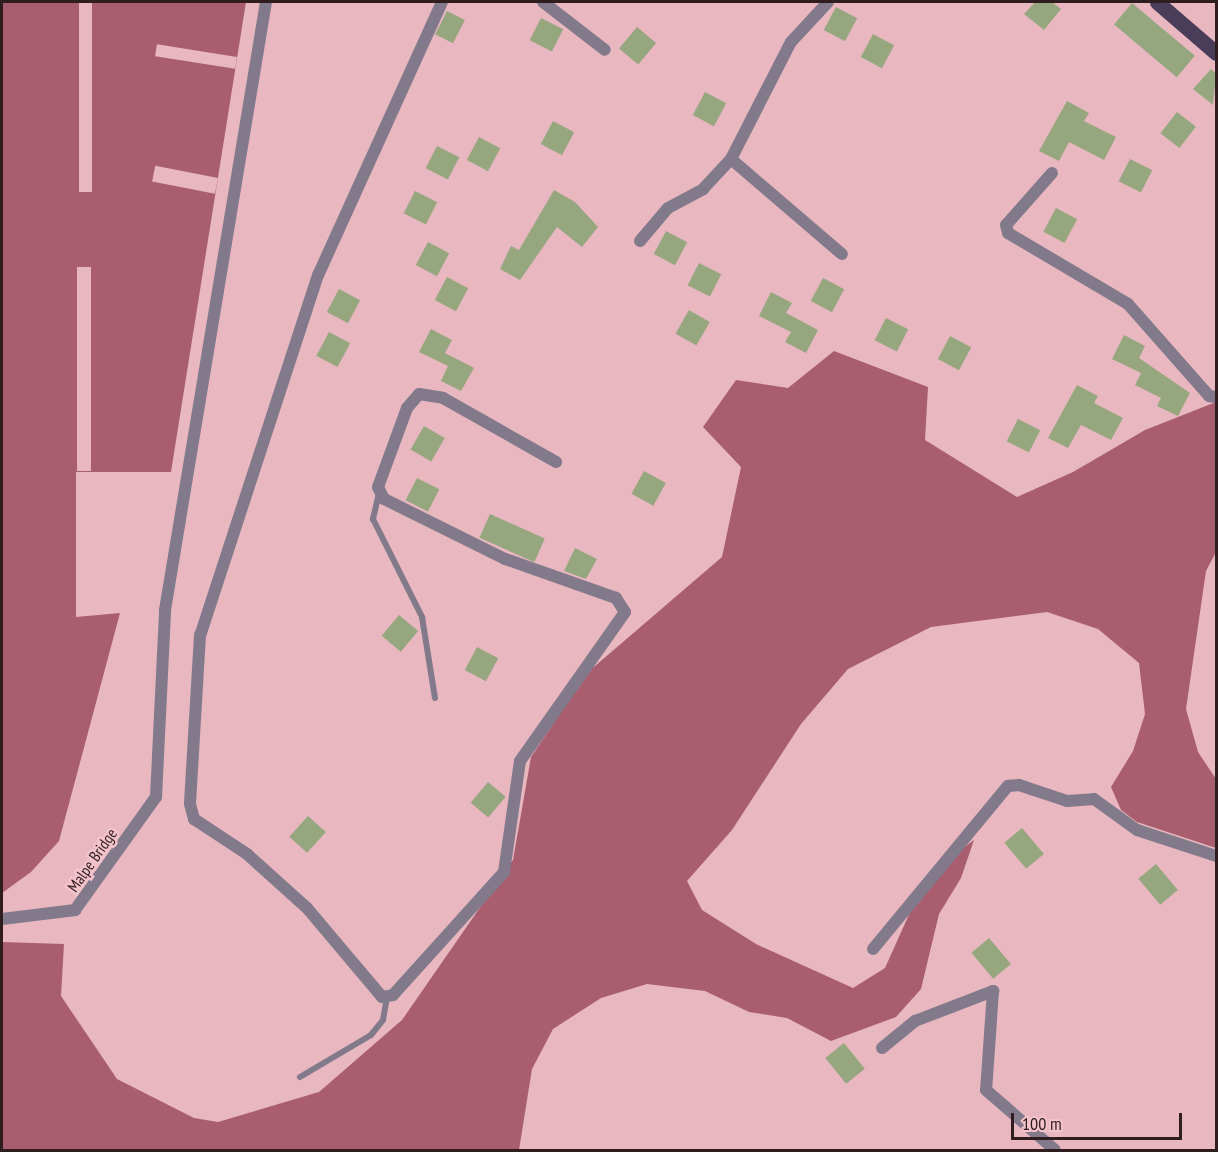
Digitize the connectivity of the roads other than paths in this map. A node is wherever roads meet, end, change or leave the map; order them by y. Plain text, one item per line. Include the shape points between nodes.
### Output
1 (266, 2) edge
2 (442, 2) edge
3 (543, 2) edge
4 (828, 2) edge
5 (1157, 2) edge
6 (605, 50) dead end
7 (1216, 53) edge
8 (731, 159) junction
9 (1052, 173) dead end
10 (640, 242) dead end
11 (842, 254) dead end
12 (1216, 397) edge
13 (556, 462) dead end
14 (379, 493) junction
15 (435, 698) dead end
16 (1216, 856) edge
17 (2, 920) edge
18 (873, 949) dead end
19 (387, 998) junction
20 (882, 1048) dead end
21 (300, 1077) dead end
22 (1055, 1150) edge

1 - 17 street, Malpe Bridge via 165,610 156,797 75,910
2 - 19 street via 318,275 202,627 190,793 198,824 247,854 307,908 376,993
3 - 6 street
4 - 8 street via 791,42
5 - 7 main road
8 - 10 street via 703,189 668,208
8 - 11 street
9 - 12 street via 1006,225 1008,233 1128,304 1209,396
13 - 14 street via 443,398 419,394 407,408
14 - 15 lane via 373,519 422,617
14 - 19 street via 505,559 616,598 625,612 522,757 504,872
16 - 18 street via 1137,830 1094,799 1067,801 1027,787 1008,786
19 - 21 lane via 383,1020 371,1035
20 - 22 street via 915,1021 981,991 993,991 986,1090

